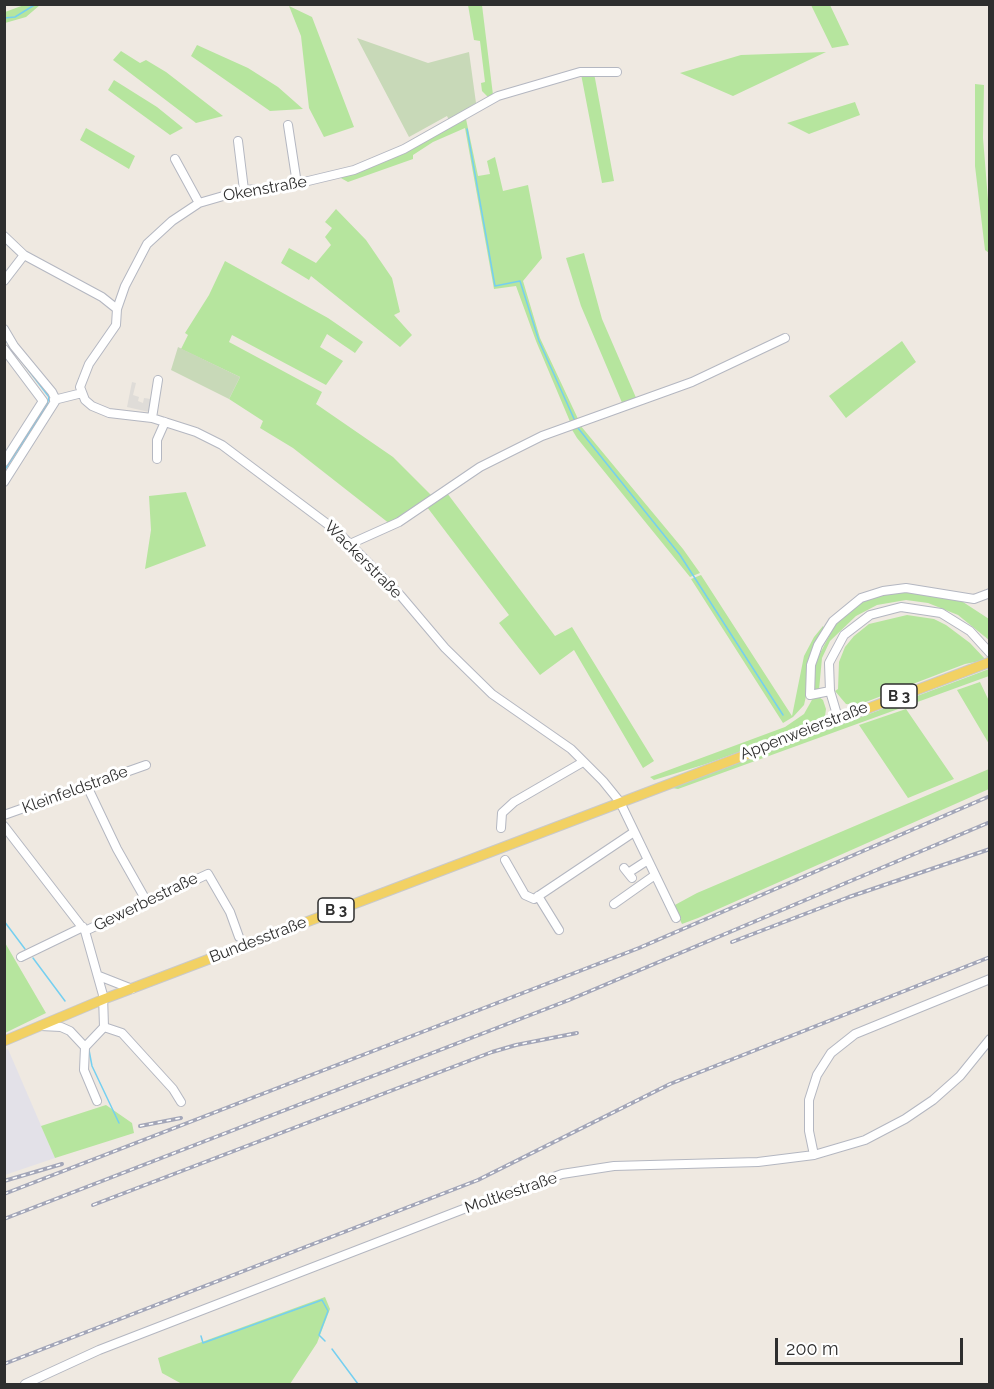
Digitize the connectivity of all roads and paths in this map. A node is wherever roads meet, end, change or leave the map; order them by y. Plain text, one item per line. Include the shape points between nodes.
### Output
1 (617, 72) dead end
2 (288, 125) dead end
3 (238, 141) dead end
4 (176, 159) dead end
5 (297, 184) junction
6 (244, 190) junction
7 (199, 203) junction
8 (4, 236) edge
9 (24, 255) junction
10 (4, 281) edge
11 (117, 309) junction
12 (4, 329) edge
13 (785, 338) dead end
14 (4, 349) edge
15 (159, 380) dead end
16 (82, 393) junction
17 (54, 400) junction
18 (43, 401) junction
19 (152, 418) junction
20 (165, 422) junction
21 (157, 459) dead end
22 (4, 462) edge
23 (4, 482) edge
24 (350, 544) junction
25 (990, 593) edge
26 (990, 653) edge
27 (990, 662) edge
28 (830, 691) junction
29 (838, 718) junction
30 (583, 762) junction
31 (146, 765) dead end
32 (86, 784) junction
33 (620, 802) junction
34 (4, 815) edge
35 (4, 826) edge
36 (501, 828) dead end
37 (634, 832) junction
38 (505, 860) dead end
39 (648, 860) junction
40 (628, 873) dead end
41 (655, 875) junction
42 (538, 896) junction
43 (147, 902) junction
44 (614, 904) dead end
45 (676, 918) dead end
46 (84, 929) junction
47 (559, 930) dead end
48 (239, 937) dead end
49 (21, 957) dead end
50 (99, 976) junction
51 (990, 979) edge
52 (132, 989) junction
53 (104, 999) junction
54 (41, 1026) junction
55 (104, 1027) junction
56 (990, 1039) edge
57 (4, 1041) edge
58 (85, 1047) junction
59 (97, 1101) dead end
60 (181, 1102) dead end
61 (814, 1155) junction
62 (25, 1384) edge

1 - 5 street, Okenstraße via 580,72 498,96 404,149 354,170
2 - 5 street
3 - 6 street
4 - 7 street
5 - 6 street, Okenstraße
6 - 7 street, Okenstraße
7 - 11 street, Okenstraße via 147,244
8 - 9 street
9 - 10 street
9 - 11 street
11 - 16 street, Okenstraße via 116,325 89,364 82,380
12 - 17 street
13 - 24 street via 692,382 542,436 480,467 399,522
14 - 18 street
15 - 19 street
16 - 17 street
16 - 19 street, Wackerstraße via 92,406
17 - 18 street
17 - 23 street
18 - 22 street
19 - 20 street, Wackerstraße
20 - 21 street via 157,440
20 - 24 street, Wackerstraße via 222,445 279,485
24 - 30 street, Wackerstraße via 492,694 571,749
25 - 28 street via 974,599 906,588 861,598 832,621 811,665 810,694
26 - 28 street via 958,622 941,614 910,608 884,610 856,625 835,648 829,663
27 - 29 main road, Appenweierstraße / B 3
28 - 29 street
29 - 33 main road, Appenweierstraße / B 3
30 - 33 street, Wackerstraße
30 - 36 street via 514,802 502,813
31 - 32 street, Kleinfeldstraße
32 - 34 street, Kleinfeldstraße
32 - 43 street
33 - 37 street, Wackerstraße
33 - 52 main road, Bundesstraße / B 3
35 - 46 street
37 - 39 street, Wackerstraße
37 - 42 street
38 - 42 street via 525,895 534,899
39 - 40 street
39 - 41 street, Wackerstraße
41 - 44 street
41 - 45 street, Wackerstraße
42 - 47 street
43 - 46 street, Gewerbestraße
43 - 48 street, Gewerbestraße via 208,874
46 - 49 street
46 - 50 street
50 - 52 street
50 - 53 street
51 - 61 street via 855,1034 831,1053 817,1075 809,1100
52 - 53 main road, Bundesstraße / B 3
53 - 54 main road, Bundesstraße / B 3
53 - 55 street
54 - 57 main road, Bundesstraße / B 3
54 - 58 street via 61,1026
55 - 58 street
55 - 60 street via 122,1033
56 - 61 street, Moltkestraße via 960,1076 905,1119 865,1140
58 - 59 street via 84,1070
61 - 62 street, Moltkestraße via 758,1162 614,1166 562,1174 99,1350

